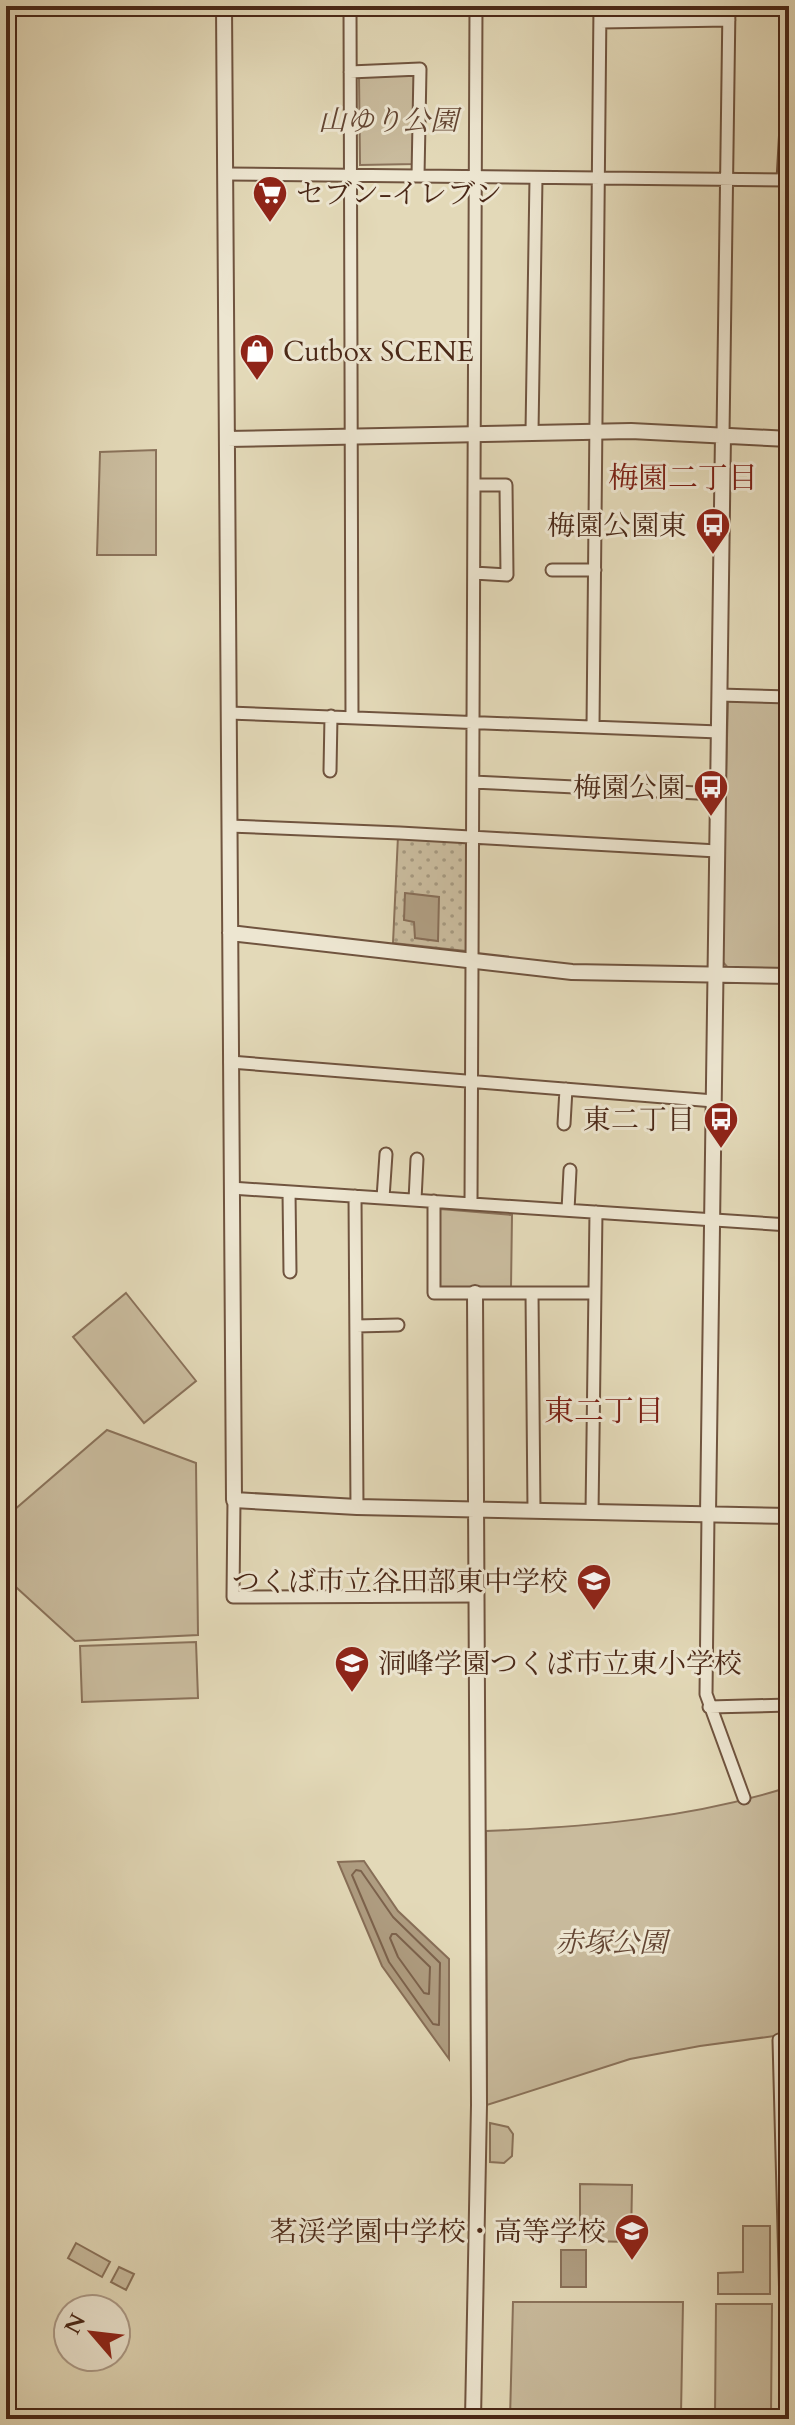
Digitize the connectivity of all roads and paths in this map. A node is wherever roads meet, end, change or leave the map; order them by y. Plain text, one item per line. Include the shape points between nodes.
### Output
1 (224, 6) edge
2 (350, 6) edge
3 (476, 6) edge
4 (600, 6) edge
5 (729, 6) edge
6 (729, 20) junction
7 (600, 22) junction
8 (350, 72) junction
9 (789, 74) edge
10 (226, 174) junction
11 (352, 175) junction
12 (418, 176) junction
13 (476, 177) junction
14 (536, 178) junction
15 (598, 178) junction
16 (726, 180) junction
17 (786, 180) edge
18 (532, 432) junction
19 (595, 432) junction
20 (474, 434) junction
21 (723, 435) junction
22 (353, 436) junction
23 (227, 439) junction
24 (789, 439) edge
25 (474, 485) junction
26 (552, 570) dead end
27 (595, 570) junction
28 (474, 573) junction
29 (719, 695) junction
30 (789, 697) edge
31 (229, 713) junction
32 (331, 716) junction
33 (352, 717) junction
34 (473, 722) junction
35 (593, 727) junction
36 (719, 732) junction
37 (330, 771) dead end
38 (473, 782) junction
39 (718, 794) junction
40 (229, 826) junction
41 (473, 838) junction
42 (717, 851) junction
43 (230, 933) junction
44 (472, 960) junction
45 (715, 974) junction
46 (789, 976) edge
47 (230, 1062) junction
48 (471, 1082) junction
49 (566, 1089) junction
50 (714, 1101) junction
51 (564, 1124) dead end
52 (386, 1154) dead end
53 (417, 1159) dead end
54 (570, 1170) dead end
55 (231, 1188) junction
56 (289, 1192) junction
57 (355, 1196) junction
58 (383, 1198) junction
59 (415, 1200) junction
60 (434, 1201) junction
61 (471, 1204) junction
62 (568, 1210) junction
63 (596, 1212) junction
64 (712, 1220) junction
65 (789, 1225) edge
66 (290, 1272) dead end
67 (475, 1293) junction
68 (532, 1293) junction
69 (595, 1293) junction
70 (398, 1325) dead end
71 (356, 1326) junction
72 (234, 1500) junction
73 (357, 1507) junction
74 (475, 1509) junction
75 (534, 1511) junction
76 (592, 1513) junction
77 (708, 1514) junction
78 (789, 1516) edge
79 (476, 1596) junction
80 (789, 1705) edge
81 (709, 1707) junction
82 (744, 1798) dead end
83 (789, 2038) edge
84 (785, 2144) edge
85 (473, 2419) edge
86 (789, 2419) edge

1 - 10 street
2 - 8 street
3 - 13 street
4 - 7 street
5 - 6 street
6 - 7 street
6 - 16 street
7 - 15 street
8 - 11 street
8 - 12 street via 420,69
9 - 17 street
10 - 11 street
10 - 23 street
11 - 12 street
11 - 22 street
12 - 13 street
13 - 14 street
13 - 20 street
14 - 15 street
14 - 18 street
15 - 16 street
15 - 19 street
16 - 17 street
16 - 21 street
18 - 19 street
18 - 20 street
19 - 21 street
19 - 27 street
20 - 22 street
20 - 25 street
21 - 24 street
21 - 29 street
22 - 23 street
22 - 33 street
23 - 31 street
25 - 28 street
25 - 28 street via 506,485 507,575
26 - 27 street
27 - 35 street
28 - 34 street
29 - 30 street
29 - 36 street
31 - 32 street
31 - 40 street
32 - 33 street
32 - 37 street
33 - 34 street
34 - 35 street
34 - 38 street
35 - 36 street
36 - 39 street
38 - 39 street
38 - 41 street
39 - 42 street
40 - 41 street
40 - 43 street
41 - 42 street
41 - 44 street
42 - 45 street
43 - 44 street
43 - 47 street
44 - 45 street via 572,972
44 - 48 street
45 - 46 street
45 - 50 street
47 - 48 street
47 - 55 street
48 - 49 street
48 - 61 street
49 - 50 street
49 - 51 street
50 - 64 street
52 - 58 street
53 - 59 street
54 - 62 street
55 - 56 street
55 - 72 street
56 - 57 street
56 - 66 street
57 - 58 street
57 - 71 street
58 - 59 street
59 - 60 street
60 - 61 street
60 - 67 street via 434,1293
61 - 62 street
62 - 63 street
63 - 64 street
63 - 69 street
64 - 65 street
64 - 77 street
67 - 68 street
67 - 74 street
68 - 69 street
68 - 75 street
69 - 76 street
70 - 71 street
71 - 73 street
72 - 73 street
72 - 79 street via 233,1597
73 - 74 street
74 - 75 street
74 - 79 street
75 - 76 street
76 - 77 street
77 - 78 street
77 - 81 street
79 - 85 street via 479,2105
80 - 81 street
81 - 82 street
83 - 84 street via 779,2040
84 - 86 street

